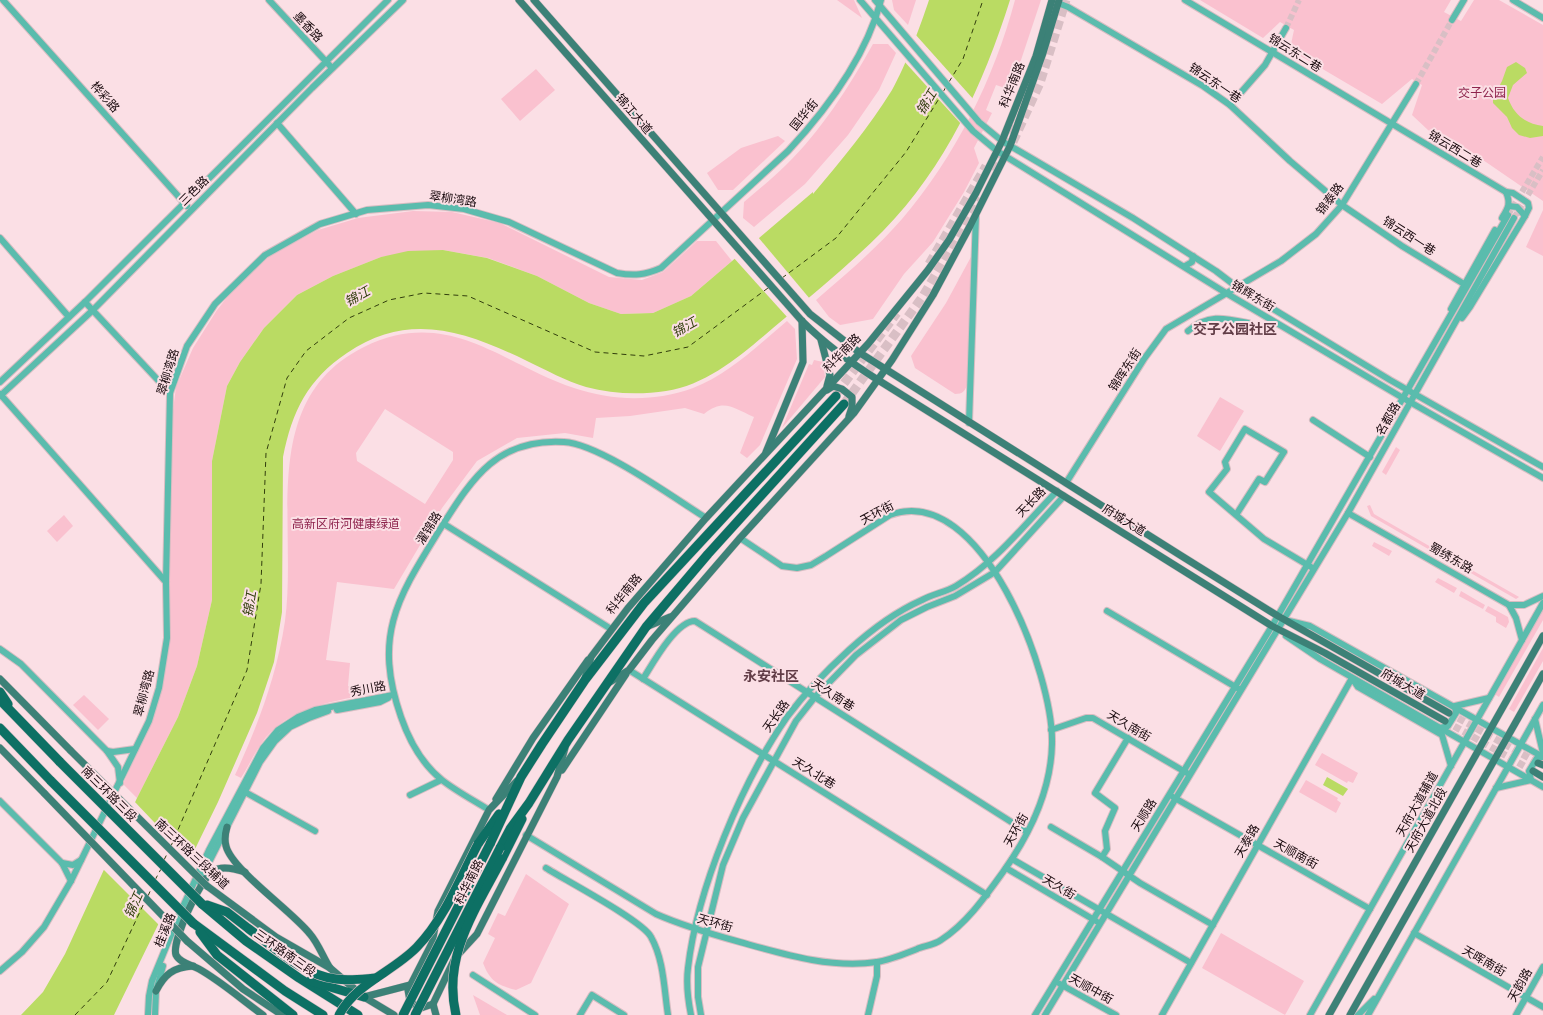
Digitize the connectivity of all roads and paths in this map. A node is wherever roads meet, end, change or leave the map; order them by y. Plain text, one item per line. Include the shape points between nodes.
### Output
1 (3, 0) edge
2 (269, 0) edge
3 (388, 0) edge
4 (403, 0) edge
5 (519, 0) edge
6 (534, 0) edge
7 (860, 0) edge
8 (875, 0) edge
9 (1185, 0) edge
10 (1464, 0) edge
11 (1513, 0) edge
12 (1056, 1) edge
13 (881, 3) edge
14 (875, 18) junction
15 (1543, 18) edge
16 (1452, 20) tunnel mouth
17 (1286, 28) tunnel mouth
18 (1274, 52) junction
19 (326, 61) junction
20 (332, 68) junction
21 (1416, 84) tunnel mouth
22 (1230, 105) junction
23 (277, 123) junction
24 (1392, 125) junction
25 (1002, 141) junction
26 (1010, 146) junction
27 (997, 151) junction
28 (1005, 156) junction
29 (1506, 192) junction
30 (185, 203) junction
31 (1342, 205) junction
32 (1509, 206) junction
33 (191, 210) junction
34 (356, 214) junction
35 (720, 214) junction
36 (976, 215) junction
37 (1525, 216) junction
38 (1511, 217) tunnel mouth
39 (713, 220) junction
40 (0, 238) edge
41 (1193, 256) junction
42 (1185, 266) junction
43 (1464, 284) junction
44 (1237, 287) junction
45 (1226, 293) junction
46 (85, 302) junction
47 (93, 310) junction
48 (810, 314) joint
49 (69, 317) junction
50 (802, 321) junction
51 (1248, 322) dead end
52 (1188, 331) dead end
53 (1445, 333) junction
54 (821, 340) junction
55 (860, 353) junction
56 (851, 363) junction
57 (886, 369) junction
58 (878, 380) junction
59 (0, 382) edge
60 (827, 386) junction
61 (1408, 390) junction
62 (170, 393) junction
63 (821, 393) junction
64 (1415, 394) junction
65 (0, 395) edge
66 (836, 396) tunnel mouth
67 (1403, 398) junction
68 (1411, 402) junction
69 (844, 404) tunnel mouth
70 (1313, 420) dead end
71 (846, 422) junction
72 (969, 423) junction
73 (764, 457) junction
74 (1370, 457) junction
75 (1543, 467) edge
76 (1543, 478) edge
77 (1066, 483) junction
78 (1057, 491) junction
79 (1064, 496) junction
80 (1348, 512) junction
81 (1236, 515) junction
82 (706, 518) junction
83 (444, 524) junction
84 (740, 538) junction
85 (989, 563) junction
86 (1307, 565) junction
87 (1314, 569) junction
88 (660, 570) junction
89 (995, 572) junction
90 (166, 582) junction
91 (1543, 596) edge
92 (644, 603) junction
93 (1543, 603) edge
94 (1509, 605) junction
95 (1107, 611) dead end
96 (672, 616) junction
97 (1281, 618) junction
98 (646, 627) junction
99 (1275, 628) junction
100 (611, 629) junction
101 (1543, 636) edge
102 (1522, 640) junction
103 (0, 649) edge
104 (591, 656) junction
105 (629, 670) junction
106 (1543, 674) edge
107 (1352, 678) junction
108 (0, 679) edge
109 (643, 679) junction
110 (585, 680) junction
111 (606, 685) junction
112 (1236, 687) junction
113 (1242, 691) junction
114 (0, 692) edge
115 (808, 692) junction
116 (393, 695) junction
117 (815, 697) junction
118 (1489, 698) junction
119 (0, 700) edge
120 (1543, 705) edge
121 (1455, 706) junction
122 (12, 713) junction
123 (1449, 713) tunnel mouth
124 (1478, 719) junction
125 (1535, 719) junction
126 (1445, 721) tunnel mouth
127 (1491, 727) junction
128 (0, 728) edge
129 (1440, 728) junction
130 (1051, 730) junction
131 (0, 736) edge
132 (1508, 737) junction
133 (1128, 738) junction
134 (568, 740) junction
135 (1465, 742) junction
136 (1521, 744) junction
137 (0, 748) edge
138 (135, 749) junction
139 (1479, 750) junction
140 (107, 751) junction
141 (1543, 753) edge
142 (764, 755) junction
143 (1495, 759) junction
144 (773, 760) junction
145 (1542, 761) edge
146 (1451, 766) junction
147 (38, 767) junction
148 (1508, 767) junction
149 (1184, 771) junction
150 (1533, 771) tunnel mouth
151 (1190, 776) junction
152 (521, 777) junction
153 (557, 777) junction
154 (1543, 777) edge
155 (441, 780) junction
156 (1531, 780) junction
157 (120, 783) junction
158 (1543, 787) edge
159 (1496, 788) junction
160 (245, 792) junction
161 (410, 795) dead end
162 (513, 795) junction
163 (1169, 795) junction
164 (1176, 799) junction
165 (0, 801) edge
166 (529, 803) junction
167 (489, 810) junction
168 (227, 827) junction
169 (1051, 827) dead end
170 (315, 831) dead end
171 (1027, 832) junction
172 (526, 835) junction
173 (1257, 845) junction
174 (1102, 857) junction
175 (211, 858) joint
176 (82, 859) junction
177 (1012, 859) junction
178 (62, 863) junction
179 (546, 868) dead end
180 (1006, 868) junction
181 (1122, 871) junction
182 (199, 872) joint
183 (245, 872) junction
184 (1130, 876) junction
185 (71, 881) junction
186 (987, 895) junction
187 (202, 904) junction
188 (1370, 909) junction
189 (1099, 910) junction
190 (1107, 915) junction
191 (1094, 920) junction
192 (193, 923) junction
193 (1101, 924) junction
194 (1213, 925) junction
195 (695, 929) junction
196 (706, 932) junction
197 (1414, 933) junction
198 (876, 962) junction
199 (1191, 963) junction
200 (195, 966) junction
201 (1543, 966) edge
202 (330, 968) junction
203 (0, 971) edge
204 (473, 975) dead end
205 (299, 978) junction
206 (376, 978) junction
207 (1056, 981) junction
208 (410, 986) junction
209 (1063, 986) junction
210 (156, 992) junction
211 (1379, 995) junction
212 (364, 997) junction
213 (1526, 998) junction
214 (433, 1004) junction
215 (1543, 1007) edge
216 (148, 1015) edge
217 (155, 1015) edge
218 (264, 1015) edge
219 (282, 1015) edge
220 (293, 1015) edge
221 (323, 1015) edge
222 (339, 1015) edge
223 (358, 1015) edge
224 (394, 1015) edge
225 (403, 1015) edge
226 (415, 1015) edge
227 (436, 1015) edge
228 (456, 1015) edge
229 (535, 1015) edge
230 (580, 1015) edge
231 (624, 1015) edge
232 (668, 1015) edge
233 (691, 1015) edge
234 (701, 1015) edge
235 (868, 1015) edge
236 (1035, 1015) edge
237 (1045, 1015) edge
238 (1116, 1015) edge
239 (1162, 1015) edge
240 (1310, 1015) edge
241 (1329, 1015) edge
242 (1350, 1015) edge
243 (1358, 1015) edge
244 (1368, 1015) edge
245 (1516, 1015) edge

1 - 30 street, 桦彩路
2 - 19 street, 墨香路
3 - 19 street, 三色路
4 - 20 street, 三色路
5 - 39 main road, 锦江大道
6 - 35 main road, 锦江大道
7 - 14 street, 锦辉东街
8 - 13 street, 锦辉东街
9 - 18 street, 锦云东二巷
10 - 16 street
11 - 15 street
12 - 22 street, 锦云东一巷 via 1196,82
12 - 25 main road, 科华南路
12 - 26 main road, 科华南路 via 1043,53
13 - 14 street, 国华街
13 - 25 street, 锦辉东街 via 898,29 979,122
14 - 27 street, 锦辉东街 via 973,131
14 - 35 street, 国华街 via 851,68 807,131
17 - 18 street
18 - 22 street
18 - 24 street, 锦云东二巷
19 - 20 street, 墨香路
19 - 30 street, 三色路
20 - 23 street, 三色路
21 - 24 street, 锦泰路
22 - 31 street, 锦云东一巷
23 - 33 street, 三色路
23 - 34 street
24 - 29 street, 锦云西二巷
24 - 31 street, 锦泰路
25 - 26 street, 锦辉东街
25 - 27 main road, 科华南路
26 - 28 main road, 科华南路
26 - 41 street, 锦辉东街
27 - 28 street, 锦辉东街
27 - 55 main road, 科华南路 via 949,240 924,276
28 - 36 main road, 科华南路
28 - 42 street, 锦辉东街
29 - 32 street via 1510,201
29 - 37 street, 锦云西二巷 via 1513,193 1528,203 1529,208
30 - 33 street, 桦彩路
30 - 46 street, 三色路
31 - 43 street, 锦云西一巷
31 - 44 street, 锦泰路 via 1299,249
32 - 37 street via 1517,207
32 - 43 street
33 - 47 street, 三色路
34 - 39 street, 翠柳湾路 via 367,210 428,205 464,209 509,222 617,273 633,276 648,274 661,268
34 - 62 street, 翠柳湾路 via 320,224 265,255 240,278 215,304 187,346
35 - 39 street, 国华街
35 - 48 main road, 锦江大道
36 - 57 main road, 科华南路 via 933,295
36 - 72 street
37 - 53 street via 1470,307
38 - 53 street, 名都路
39 - 50 main road, 锦江大道
40 - 49 street
41 - 42 street via 1192,262
41 - 44 street, 锦辉东街
42 - 45 street, 锦辉东街
43 - 53 street via 1454,302
44 - 45 street, 锦泰路
44 - 61 street, 锦辉东街
45 - 67 street, 锦辉东街
45 - 77 street, 锦晖东街 via 1166,329 1144,359
46 - 47 street
46 - 49 street, 三色路
47 - 62 street
47 - 65 street, 三色路
48 - 55 main road, 府城大道
49 - 59 street, 三色路
50 - 54 main road, 府城大道
50 - 73 main road via 803,362
51 - 52 street via 1222,318 1199,322
53 - 61 street
53 - 64 street, 名都路
54 - 56 main road, 府城大道
54 - 60 main road via 830,375
55 - 56 main road, 科华南路
55 - 57 main road, 府城大道
56 - 58 main road, 府城大道
56 - 60 main road, 科华南路
57 - 58 main road, 科华南路
57 - 72 main road, 府城大道
58 - 71 main road, 科华南路
58 - 78 main road, 府城大道
60 - 63 main road, 科华南路
61 - 64 street, 锦辉东街
61 - 67 street
62 - 90 street, 翠柳湾路
63 - 71 main road via 833,386 852,397 852,407
63 - 73 main road, 科华南路
64 - 68 street, 名都路
64 - 75 street, 锦辉东街
65 - 90 street
66 - 92 highway, 科华南路
67 - 68 street, 锦辉东街
67 - 74 street
68 - 76 street, 锦辉东街
68 - 80 street, 名都路
69 - 98 highway, 科华南路 via 708,554
70 - 74 street
71 - 84 main road, 科华南路
72 - 77 main road, 府城大道
73 - 82 main road, 科华南路
74 - 86 street
77 - 97 main road, 府城大道
78 - 79 main road, 府城大道
78 - 85 street, 天长路
79 - 89 street, 天长路
79 - 99 main road, 府城大道
80 - 87 street, 名都路
80 - 94 street, 蜀绣东路
81 - 81 street via 1209,492 1227,469 1225,462 1245,429 1284,452 1265,482 1259,479
81 - 86 street via 1264,539
82 - 83 street, 濯锦路 via 606,457 586,447 565,442 536,443 508,451 493,460 475,478
82 - 88 main road, 科华南路
83 - 100 street
83 - 116 street, 濯锦路 via 409,581 393,620 388,664
84 - 85 street, 天环街 via 782,566 797,568 811,565 890,515 900,511 918,512 952,524 966,535
84 - 96 main road, 科华南路
85 - 89 street, 天环街
85 - 115 street, 天长路 via 955,587 922,599 895,614 850,649
86 - 87 street
86 - 97 street
87 - 97 street, 名都路
88 - 92 main road
88 - 100 main road, 科华南路
89 - 117 street, 天长路 via 955,596 901,620 856,655
89 - 130 street, 天环街 via 1019,615 1038,663
90 - 138 street, 翠柳湾路 via 167,638 159,688 149,721
91 - 94 street via 1524,605
92 - 110 highway, 科华南路
93 - 102 street, 天府大道辅道
94 - 102 street via 1516,618
95 - 112 street
96 - 98 main road
96 - 105 main road, 科华南路
97 - 99 street
97 - 121 street via 1310,626
97 - 123 main road, 府城大道
98 - 111 highway, 科华南路
99 - 107 street via 1309,653
99 - 112 street, 天顺路
99 - 113 street, 天顺路
99 - 126 main road, 府城大道 via 1325,653
100 - 104 main road, 科华南路
101 - 127 main road, 天府大道北段
102 - 118 street, 天府大道辅道
103 - 140 street via 21,664
104 - 110 main road, 科华南路
104 - 167 main road via 533,738
105 - 109 street, 天久北巷
105 - 111 main road, 科华南路
105 - 153 main road
106 - 132 main road
107 - 129 street
107 - 146 street via 1358,688 1442,735
107 - 173 street, 天泰路
108 - 202 main road, 南三环路三段辅道, bridge via 207,886 276,937
109 - 115 street, 天久南巷 via 684,624 695,621
109 - 142 street, 天久北巷
110 - 152 highway, 科华南路
111 - 134 highway, 科华南路
112 - 113 street
112 - 149 street, 天顺路
113 - 151 street, 天顺路
114 - 122 highway
115 - 117 street, 天久南巷
115 - 142 street, 天长路 via 788,717
116 - 155 street, 濯锦路 via 412,743 425,764
116 - 160 street, 秀川路 via 380,702 326,712 290,727 282,733 260,762
116 - 182 street, 秀川路 via 315,710 278,730 255,761
117 - 144 street, 天长路 via 796,721
117 - 171 street, 天久南巷
118 - 121 street
118 - 124 street, 天府大道辅道
119 - 122 highway, 南三环路三段
120 - 125 street
121 - 124 street
121 - 129 street via 1456,713 1448,726
122 - 187 highway, 南三环路三段, bridge
124 - 127 street
124 - 135 street, 天府大道辅道
125 - 136 street
125 - 141 street
127 - 132 street
127 - 139 main road, 天府大道北段
128 - 147 highway
129 - 135 street
130 - 133 street, 天久南街 via 1093,718
130 - 171 street, 天环街 via 1051,761 1047,785 1039,810
131 - 147 highway
132 - 136 street
132 - 143 main road
133 - 149 street, 天久南街
133 - 174 street via 1095,792 1115,808 1105,831 1107,849
134 - 153 main road
134 - 166 highway, 科华南路
135 - 139 street
135 - 146 street, 天府大道辅道
136 - 145 street
136 - 148 street
137 - 219 main road, bridge via 188,941 243,989
138 - 140 street
138 - 157 street, 翠柳湾路
139 - 143 street
139 - 241 main road, 天府大道北段
140 - 157 street via 118,767
142 - 144 street, 天久北巷
142 - 195 street, 天长路 via 714,863
143 - 148 street
143 - 242 main road
144 - 186 street, 天久北巷
144 - 196 street, 天长路 via 722,864
145 - 156 street via 1537,758 1529,771
146 - 188 street, 天府大道辅道
147 - 192 highway, bridge
148 - 156 street
148 - 159 street
149 - 151 street, 天久南街
149 - 163 street, 天顺路
150 - 154 main road
151 - 164 street, 天顺路
152 - 162 highway, 科华南路
152 - 167 main road
153 - 172 main road
155 - 161 street
155 - 167 street, 濯锦路
156 - 158 street
156 - 159 street
157 - 176 street, 翠柳湾路
159 - 197 street
160 - 168 street, 秀川路
160 - 170 street
162 - 206 highway, bridge via 478,844 428,934 396,966
162 - 225 highway, 科华南路, bridge
163 - 164 street, 天顺南街
163 - 181 street, 天顺路
164 - 173 street, 天顺南街
164 - 184 street, 天顺路
165 - 178 street
166 - 226 highway, 科华南路, bridge via 510,829
166 - 228 highway, bridge via 458,947 452,978
167 - 208 main road via 438,911 432,943
168 - 175 street, 秀川路
168 - 183 main road via 224,839 226,847
169 - 174 street
171 - 177 street, 天环街
172 - 195 street, 天环街 via 656,914
172 - 214 main road via 477,934 456,958
173 - 188 street, 天顺南街
173 - 194 street, 天泰路
174 - 181 street
175 - 210 street, 桂溪路 via 187,905 159,976
176 - 178 street via 73,865
176 - 185 street, 翠柳湾路
177 - 180 street, 天环街
177 - 189 street, 天久街
178 - 185 street
179 - 232 street via 632,920 650,935 659,955
180 - 186 street, 天环街
180 - 191 street, 天久街
181 - 184 street
181 - 189 street, 天顺路
182 - 216 street, 桂溪路 via 152,981
183 - 200 main road via 224,868 213,870 206,876 182,924 175,948 177,956 183,962
183 - 202 main road via 310,934
184 - 190 street, 天顺路
184 - 194 street
185 - 203 street, 翠柳湾路 via 44,927 22,952
186 - 198 street, 天环街 via 968,918 940,941
187 - 205 highway, 三环路南三段 via 246,941
187 - 206 highway, bridge via 227,912 299,965 325,977
188 - 240 street, 天府大道辅道
189 - 190 street, 天久街
189 - 191 street, 天顺路
190 - 193 street, 天顺路
190 - 199 street, 天久街
191 - 193 street, 天久街
191 - 207 street, 天顺路
192 - 220 highway via 217,955
192 - 221 highway via 285,991
193 - 209 street, 天顺路
194 - 199 street, 天泰路
195 - 196 street, 天环街
195 - 233 street, 天长路 via 687,969
196 - 198 street, 天环街 via 822,962
196 - 234 street, 天长路 via 698,967
197 - 211 street
197 - 213 street, 天晖南街
198 - 235 street via 877,976
199 - 239 street, 天泰路
200 - 210 main road via 172,970 163,978
200 - 218 main road
201 - 213 street, 天韵路
202 - 212 main road, 南三环路三段辅道
204 - 229 street
205 - 212 highway
205 - 223 highway, 三环路南三段
206 - 222 highway, bridge via 354,994
207 - 209 street, 天顺中街
207 - 236 street, 天顺路
208 - 212 main road
208 - 214 main road via 408,996 415,1005 421,1008
209 - 237 street, 天顺路
209 - 238 street, 天顺中街
210 - 217 street, 桂溪路
211 - 243 street
211 - 244 street
212 - 224 main road, 南三环路三段辅道
213 - 215 street, 天晖南街
213 - 245 street, 天韵路
214 - 227 main road
230 - 231 street via 592,995

